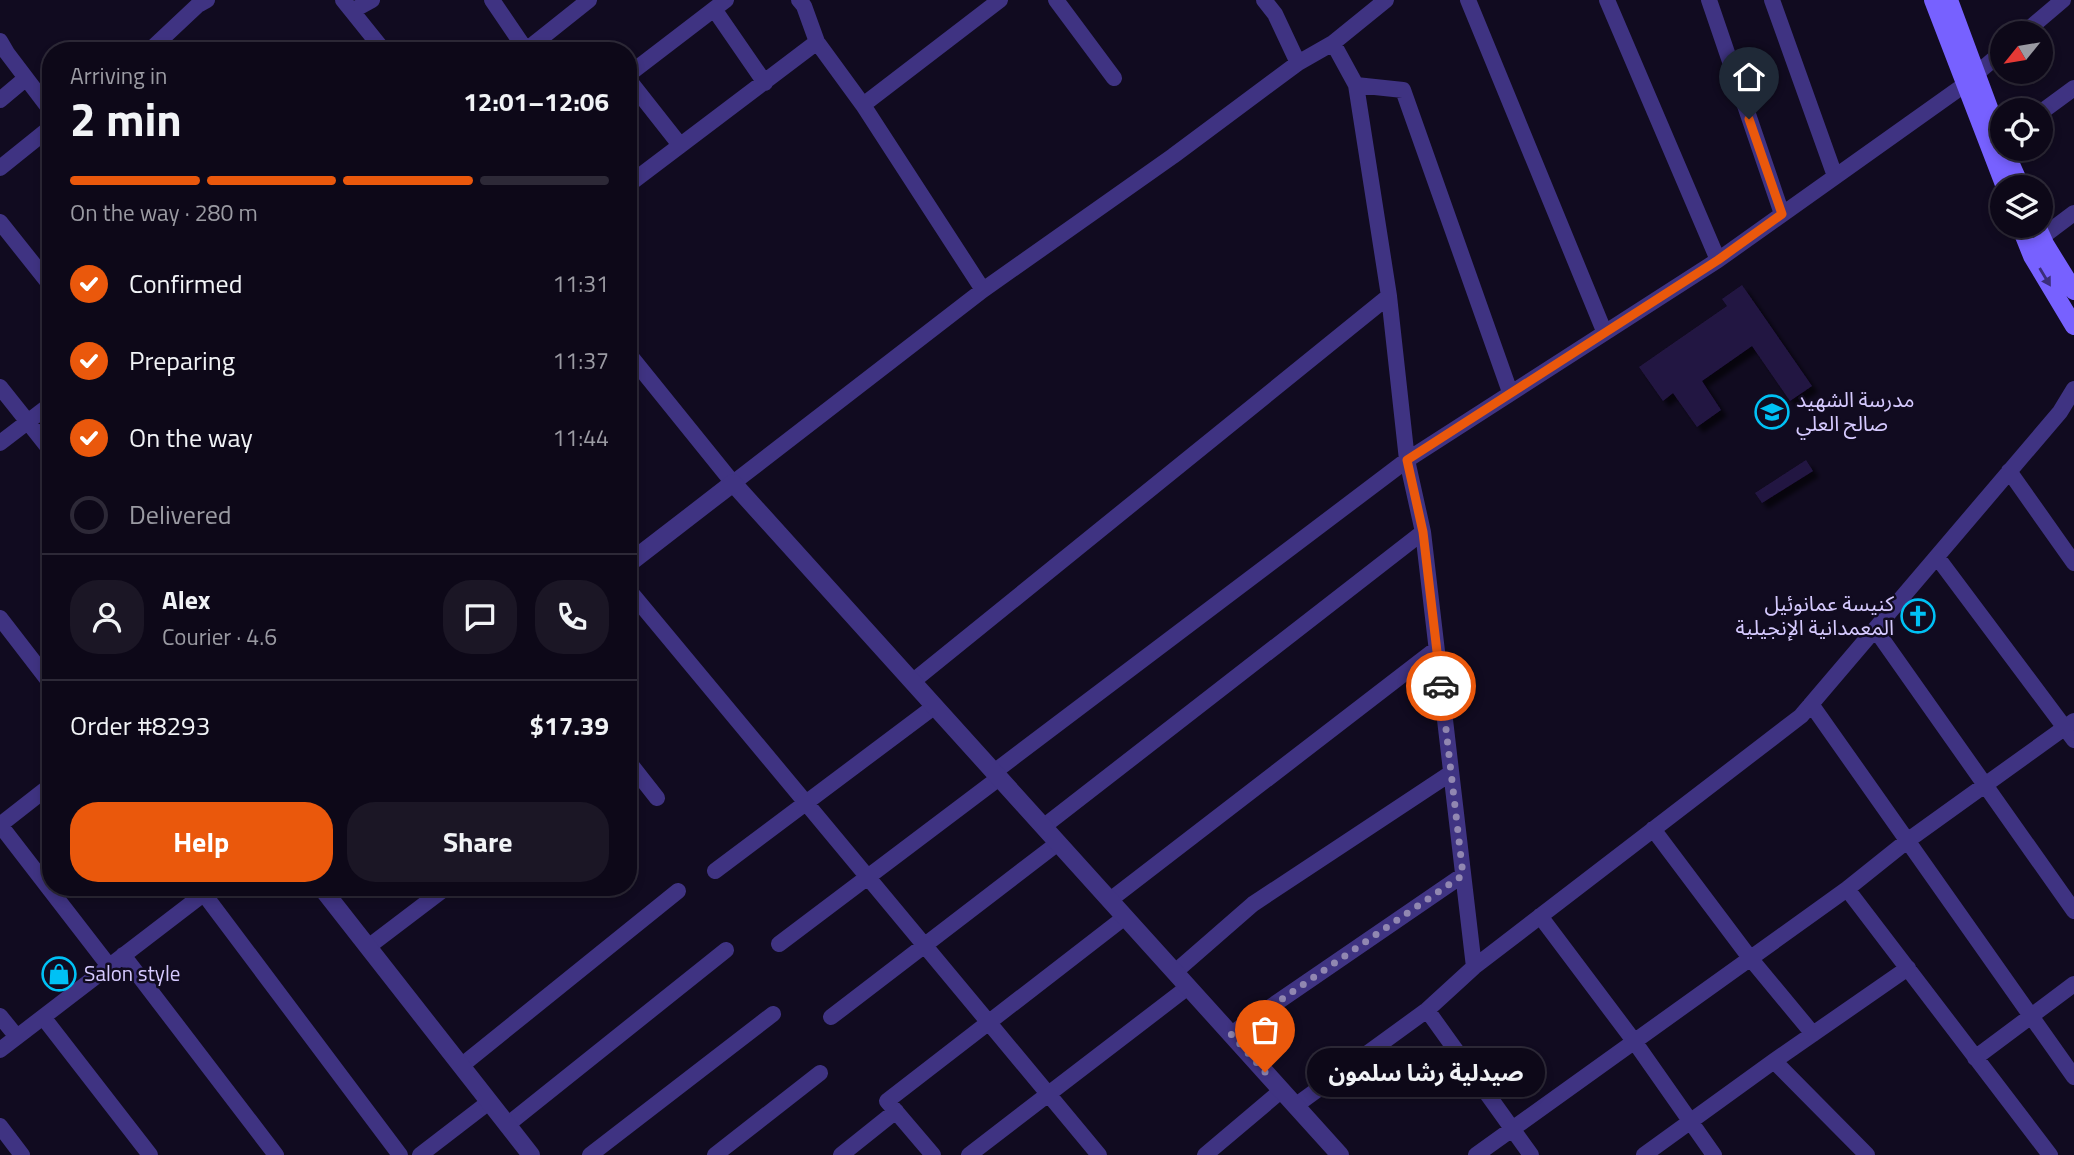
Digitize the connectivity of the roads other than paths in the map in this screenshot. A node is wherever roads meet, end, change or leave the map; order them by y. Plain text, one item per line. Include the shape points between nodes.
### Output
1 (207, 0) edge
2 (372, 0) edge
3 (492, 0) edge
4 (589, 0) edge
5 (1000, 0) edge
6 (1056, 0) edge
7 (1264, 0) edge
8 (1386, 0) edge
9 (1468, 0) edge
10 (1607, 0) edge
11 (1709, 0) edge
12 (1772, 0) edge
13 (1933, 0) edge
14 (1949, 0) edge
15 (2063, 0) edge
16 (805, 2) edge
17 (720, 5) edge
18 (347, 6) edge
19 (2038, 21) edge
20 (0, 41) edge
21 (159, 42) edge
22 (377, 42) edge
23 (520, 42) edge
24 (537, 42) edge
25 (817, 42) junction
26 (1333, 43) junction
27 (1990, 62) edge
28 (1298, 63) junction
29 (637, 70) edge
30 (1114, 78) dead end
31 (1972, 78) junction
32 (25, 79) junction
33 (765, 83) junction
34 (1356, 85) junction
35 (2074, 88) edge
36 (637, 89) edge
37 (0, 100) edge
38 (42, 100) edge
39 (2053, 103) edge
40 (863, 105) junction
41 (1990, 116) edge
42 (42, 135) edge
43 (680, 145) junction
44 (0, 168) edge
45 (2002, 175) edge
46 (1835, 176) junction
47 (637, 178) edge
48 (2074, 213) edge
49 (1782, 214) junction
50 (0, 222) edge
51 (2053, 224) edge
52 (2025, 238) edge
53 (2044, 238) edge
54 (1718, 260) junction
55 (42, 275) edge
56 (983, 290) junction
57 (2074, 290) edge
58 (1389, 296) junction
59 (2074, 326) edge
60 (1604, 331) junction
61 (637, 364) edge
62 (0, 387) edge
63 (2074, 389) edge
64 (1510, 392) junction
65 (42, 411) edge
66 (28, 422) junction
67 (42, 440) edge
68 (0, 443) edge
69 (1407, 460) junction
70 (2009, 471) junction
71 (733, 483) junction
72 (1423, 532) junction
73 (637, 557) edge
74 (1937, 557) junction
75 (2074, 563) edge
76 (637, 600) edge
77 (0, 618) edge
78 (1875, 629) junction
79 (1436, 649) junction
80 (42, 672) edge
81 (912, 682) junction
82 (1811, 704) junction
83 (934, 706) junction
84 (2071, 729) edge
85 (637, 772) edge
86 (1451, 773) junction
87 (996, 775) junction
88 (1985, 785) junction
89 (42, 792) edge
90 (657, 798) dead end
91 (806, 803) junction
92 (0, 825) edge
93 (1043, 827) junction
94 (1653, 829) junction
95 (1907, 841) junction
96 (1058, 843) junction
97 (715, 871) dead end
98 (1463, 875) junction
99 (868, 877) junction
100 (42, 879) edge
101 (1847, 889) junction
102 (678, 891) dead end
103 (55, 896) edge
104 (199, 896) edge
105 (213, 896) edge
106 (328, 896) edge
107 (435, 896) edge
108 (1110, 900) junction
109 (2074, 911) edge
110 (1540, 916) junction
111 (1125, 917) junction
112 (779, 944) dead end
113 (924, 945) junction
114 (368, 947) junction
115 (726, 950) dead end
116 (123, 956) junction
117 (1750, 958) junction
118 (109, 966) junction
119 (1474, 967) junction
120 (1908, 968) junction
121 (1174, 972) junction
122 (2074, 985) edge
123 (1188, 987) junction
124 (1427, 1010) junction
125 (773, 1014) dead end
126 (0, 1016) edge
127 (2030, 1016) junction
128 (43, 1017) junction
129 (831, 1017) dead end
130 (988, 1022) junction
131 (1231, 1034) junction
132 (1812, 1034) junction
133 (16, 1037) junction
134 (1634, 1041) junction
135 (0, 1050) edge
136 (1975, 1058) junction
137 (1774, 1061) junction
138 (461, 1066) junction
139 (820, 1073) dead end
140 (2074, 1077) edge
141 (1282, 1090) junction
142 (1048, 1094) junction
143 (489, 1102) junction
144 (1295, 1106) junction
145 (896, 1111) junction
146 (1689, 1121) junction
147 (507, 1125) junction
148 (0, 1126) edge
149 (1512, 1129) junction
150 (22, 1155) edge
151 (150, 1155) edge
152 (276, 1155) edge
153 (400, 1155) edge
154 (420, 1155) edge
155 (531, 1155) edge
156 (590, 1155) edge
157 (715, 1155) edge
158 (841, 1155) edge
159 (933, 1155) edge
160 (969, 1155) edge
161 (1099, 1155) edge
162 (1205, 1155) edge
163 (1340, 1155) edge
164 (1476, 1155) edge
165 (1531, 1155) edge
166 (1644, 1155) edge
167 (1713, 1155) edge
168 (1867, 1155) edge
169 (2050, 1155) edge

1 - 21 street
2 - 18 street
3 - 23 street
4 - 24 street
5 - 40 street
6 - 30 street
7 - 28 street
8 - 26 street
9 - 60 street
10 - 54 street
11 - 49 street
12 - 46 street
13 - 31 main road
14 - 31 main road
15 - 19 street
16 - 25 street
17 - 29 street
17 - 33 street
18 - 22 street
20 - 32 street
25 - 33 street
25 - 40 street
26 - 28 street
26 - 34 street
27 - 31 street
28 - 56 street
31 - 41 main road
31 - 45 main road
31 - 46 street
32 - 37 street
32 - 38 street
33 - 43 street
34 - 58 street
34 - 64 street via 1403,90
35 - 39 street
36 - 43 street
40 - 56 street
42 - 44 street
43 - 47 street
46 - 49 street
48 - 51 street
49 - 54 street
50 - 55 street
52 -> 59 main road
53 - 57 main road
54 - 60 street
56 - 71 street
58 - 69 street
58 - 81 street
60 - 64 street
61 - 71 street
62 - 66 street
63 - 70 street
64 - 69 street
65 - 66 street
66 - 67 street
66 - 68 street
69 - 72 street
69 - 87 street
70 - 74 street
70 - 75 street
71 - 73 street
71 - 81 street
72 - 79 street
72 - 93 street
74 - 78 street
74 - 84 street
76 - 91 street
77 - 80 street
78 - 82 street
78 - 88 street
79 - 86 street
79 - 108 street
81 - 83 street
82 - 94 street
82 - 95 street
83 - 87 street
83 - 91 street
84 - 88 street
85 - 90 street
86 - 98 street
86 - 121 street via 1253,904
87 - 93 street
87 - 99 street
88 - 95 street
88 - 109 street
89 - 92 street
91 - 97 street
91 - 99 street
92 - 100 street
93 - 96 street
94 - 110 street
94 - 117 street
95 - 101 street
95 - 127 street
96 - 108 street
96 - 113 street
98 - 119 street
98 - 131 street
99 - 112 street
99 - 113 street
101 - 117 street
101 - 120 street
102 - 138 street
103 - 118 street
104 - 116 street
105 - 153 street
106 - 114 street
107 - 114 street
108 - 111 street
110 - 119 street
110 - 134 street
111 - 121 street
111 - 130 street
113 - 129 street
113 - 130 street
114 - 138 street
115 - 147 street
116 - 118 street
116 - 152 street
117 - 132 street
117 - 134 street
118 - 128 street
119 - 124 street
120 - 132 street
120 - 136 street
121 - 123 street
122 - 127 street
123 - 131 street
123 - 142 street
124 - 144 street
124 - 149 street
125 - 156 street
126 - 133 street
127 - 136 street
127 - 140 street
128 - 133 street
128 - 151 street
130 - 142 street
130 - 145 street via 887,1101
131 - 141 street
132 - 137 street
133 - 135 street
134 - 146 street
134 - 149 street
136 - 169 street
137 - 146 street
137 - 168 street
138 - 143 street
139 - 157 street
141 - 144 street
141 - 162 street
142 - 160 street
142 - 161 street
143 - 147 street
143 - 154 street
144 - 163 street
145 - 158 street
145 - 159 street
146 - 166 street
146 - 167 street
147 - 155 street
148 - 150 street
149 - 164 street
149 - 165 street

